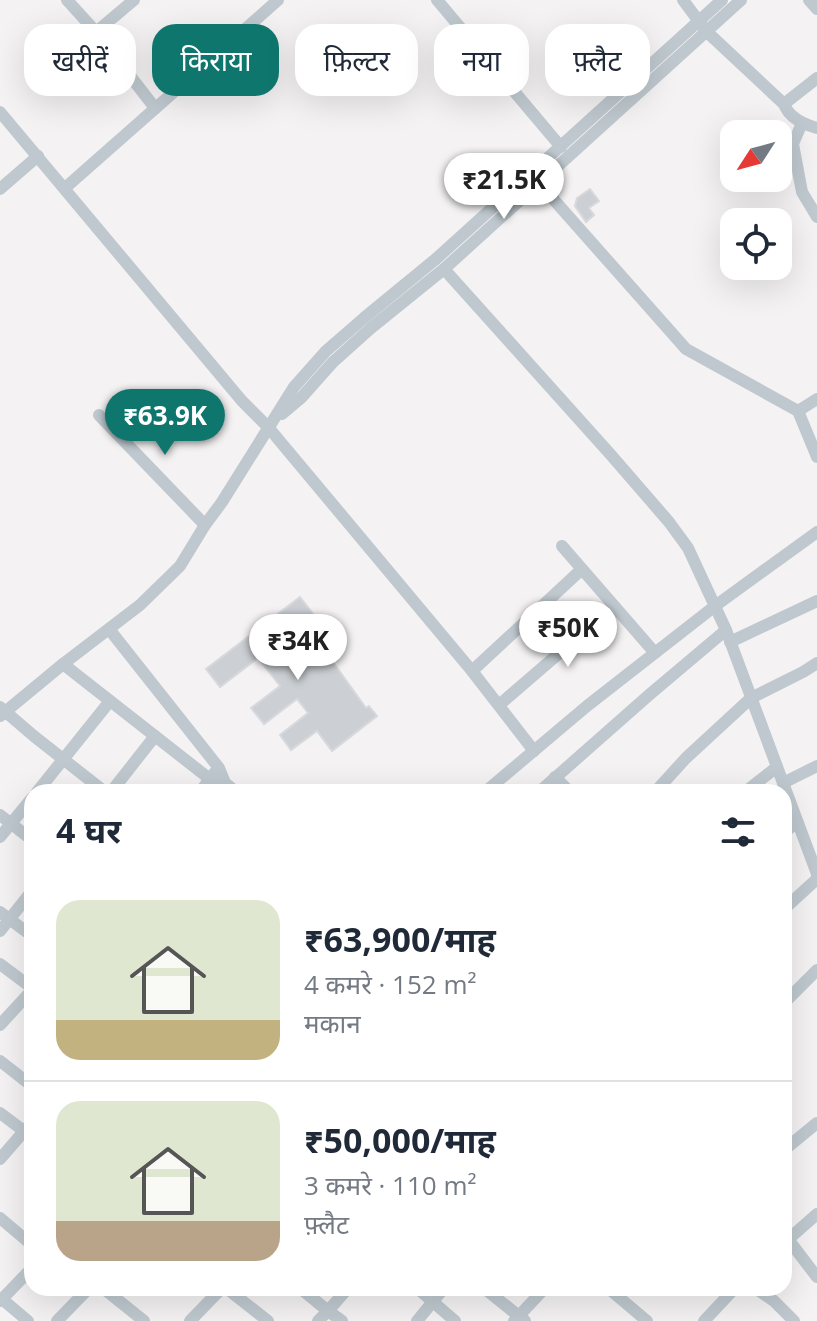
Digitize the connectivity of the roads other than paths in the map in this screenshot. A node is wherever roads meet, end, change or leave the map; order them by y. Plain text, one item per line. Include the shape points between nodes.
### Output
1 (67, 0) edge
2 (134, 0) edge
3 (278, 0) edge
4 (437, 0) edge
5 (683, 0) edge
6 (722, 0) edge
7 (741, 0) edge
8 (809, 0) edge
9 (817, 9) edge
10 (89, 24) edge
11 (106, 24) edge
12 (703, 26) junction
13 (817, 78) edge
14 (136, 84) edge
15 (784, 104) junction
16 (155, 108) junction
17 (0, 112) edge
18 (802, 123) junction
19 (817, 128) edge
20 (561, 147) junction
21 (38, 156) junction
22 (539, 183) junction
23 (65, 188) junction
24 (0, 189) edge
25 (817, 217) edge
26 (444, 269) junction
27 (817, 399) edge
28 (798, 411) junction
29 (99, 415) dead end
30 (268, 427) junction
31 (817, 457) edge
32 (205, 525) junction
33 (817, 532) edge
34 (562, 546) dead end
35 (582, 569) junction
36 (817, 601) edge
37 (614, 606) junction
38 (715, 606) junction
39 (109, 629) junction
40 (728, 636) junction
41 (655, 653) junction
42 (817, 663) edge
43 (63, 664) junction
44 (472, 671) junction
45 (751, 698) junction
46 (110, 701) junction
47 (499, 705) junction
48 (2, 712) edge
49 (155, 736) junction
50 (534, 751) junction
51 (63, 759) junction
52 (817, 766) edge
53 (777, 767) junction
54 (215, 773) junction
55 (555, 777) junction
56 (783, 783) joint
57 (43, 784) edge
58 (97, 784) edge
59 (115, 784) edge
60 (206, 784) edge
61 (226, 784) edge
62 (495, 784) edge
63 (548, 784) edge
64 (562, 784) edge
65 (662, 784) edge
66 (755, 784) edge
67 (24, 808) edge
68 (792, 808) edge
69 (0, 815) edge
70 (797, 822) junction
71 (11, 824) junction
72 (792, 826) edge
73 (24, 834) edge
74 (0, 837) edge
75 (817, 876) edge
76 (24, 898) edge
77 (792, 901) edge
78 (5, 916) edge
79 (24, 930) edge
80 (0, 931) edge
81 (0, 964) edge
82 (817, 970) edge
83 (24, 983) edge
84 (792, 995) edge
85 (24, 998) edge
86 (0, 1025) edge
87 (0, 1061) edge
88 (24, 1080) edge
89 (0, 1113) edge
90 (817, 1123) edge
91 (24, 1127) edge
92 (24, 1135) edge
93 (792, 1143) edge
94 (0, 1159) edge
95 (817, 1214) edge
96 (0, 1218) edge
97 (792, 1234) edge
98 (24, 1238) edge
99 (792, 1246) edge
100 (24, 1276) edge
101 (817, 1277) edge
102 (81, 1296) edge
103 (113, 1296) edge
104 (216, 1296) edge
105 (235, 1296) edge
106 (310, 1296) edge
107 (341, 1296) edge
108 (427, 1296) edge
109 (437, 1296) edge
110 (493, 1296) edge
111 (538, 1296) edge
112 (617, 1296) edge
113 (727, 1296) edge
114 (767, 1296) edge
115 (1, 1300) edge
116 (433, 1301) junction
117 (328, 1311) junction
118 (519, 1319) edge
119 (28, 1321) edge
120 (57, 1321) edge
121 (144, 1321) edge
122 (190, 1321) edge
123 (268, 1321) edge
124 (318, 1321) edge
125 (342, 1321) edge
126 (417, 1321) edge
127 (455, 1321) edge
128 (647, 1321) edge
129 (704, 1321) edge
130 (794, 1321) edge

1 - 10 street
2 - 11 street
3 - 16 street
4 - 20 street
5 - 12 street
6 - 12 street
7 - 12 street
8 - 9 street
12 - 15 street
12 - 20 street
12 - 22 street
13 - 15 street
14 - 16 street
15 - 18 street
16 - 23 street
17 - 21 street
18 - 19 street
18 - 25 street via 793,144 802,192
20 - 30 street via 326,351
21 - 23 street
21 - 24 street
22 - 26 street
22 - 28 street via 686,349
23 - 30 street
26 - 30 street via 333,362
26 - 38 street via 669,522 688,548
27 - 28 street
28 - 31 street
29 - 32 street
30 - 32 street
30 - 44 street
32 - 39 street via 180,566
33 - 38 street
34 - 35 street
35 - 37 street
35 - 44 street
36 - 40 street
37 - 41 street
37 - 47 street
38 - 40 street
38 - 41 street
39 - 43 street
39 - 54 street
40 - 45 street
40 - 55 street
41 - 50 street
42 - 45 street
43 - 46 street
43 - 48 street
44 - 47 street
45 - 53 street
45 - 65 street
46 - 49 street
46 - 51 street
47 - 50 street
48 - 51 street
49 - 54 street via 206,776
49 - 59 street
50 - 62 street
51 - 57 street
51 - 58 street
52 - 56 street
53 - 56 street
53 - 66 street
54 - 60 street
54 - 61 street
55 - 63 street
55 - 64 street
67 - 71 street
68 - 70 street
69 - 71 street
70 - 72 street
70 - 75 street
71 - 73 street
71 - 74 street
75 - 77 street
76 - 78 street
78 - 79 street
78 - 80 street
81 - 83 street
82 - 84 street
85 - 86 street
87 - 88 street
89 - 91 street
90 - 93 street
92 - 94 street
95 - 97 street
96 - 98 street
99 - 101 street
100 - 115 street
102 - 120 street
103 - 121 street
104 - 122 street
105 - 123 street
106 - 117 street
107 - 117 street
108 - 116 street
109 - 116 street
110 - 118 street
111 - 118 street
112 - 128 street
113 - 129 street
114 - 130 street
115 - 119 street
116 - 126 street
116 - 127 street
117 - 124 street
117 - 125 street

